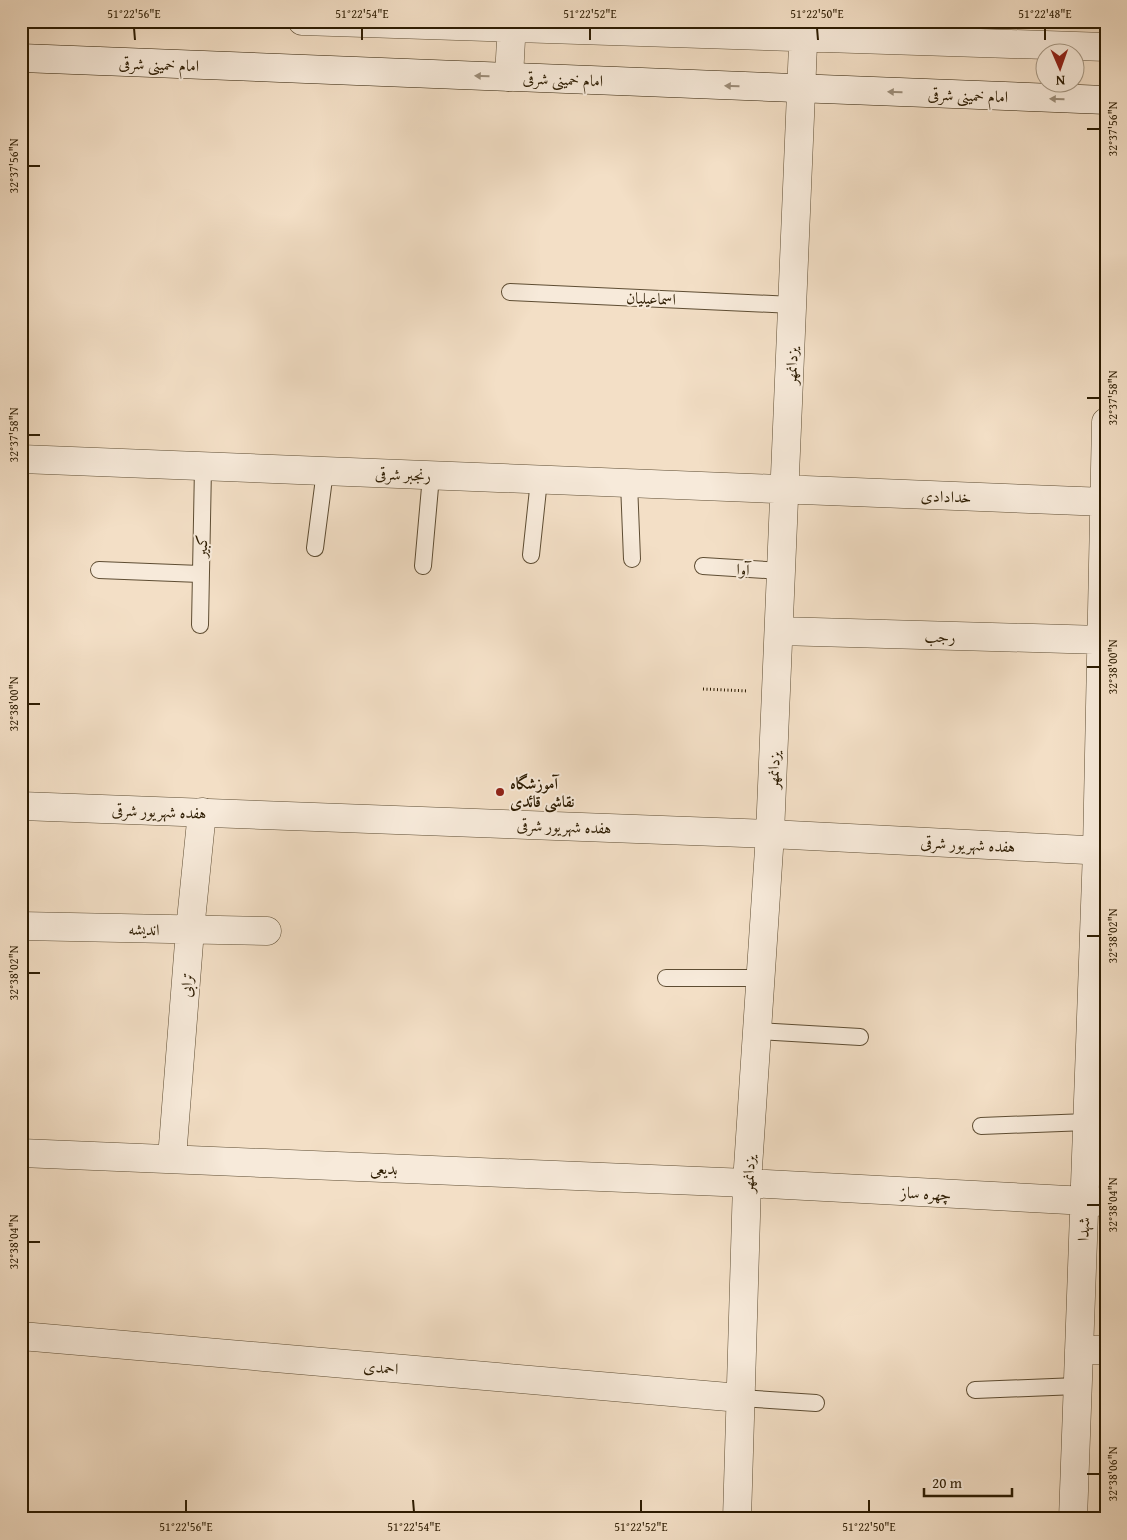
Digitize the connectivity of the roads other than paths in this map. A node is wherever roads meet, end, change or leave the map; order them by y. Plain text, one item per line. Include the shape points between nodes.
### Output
1 (302, 21) edge
2 (512, 25) edge
3 (804, 30) edge
4 (1106, 47) edge
5 (21, 58) edge
6 (509, 77) junction
7 (802, 89) junction
8 (1106, 100) edge
9 (510, 292) dead end
10 (793, 305) junction
11 (1106, 422) edge
12 (21, 459) edge
13 (204, 466) junction
14 (325, 471) junction
15 (431, 476) junction
16 (539, 480) junction
17 (629, 483) junction
18 (786, 489) junction
19 (1105, 502) edge
20 (315, 548) dead end
21 (531, 555) dead end
22 (632, 559) dead end
23 (423, 566) dead end
24 (703, 566) dead end
25 (99, 570) dead end
26 (782, 571) junction
27 (200, 574) junction
28 (200, 626) dead end
29 (779, 631) junction
30 (1102, 640) junction
31 (21, 806) edge
32 (202, 812) junction
33 (770, 834) junction
34 (1101, 851) edge
35 (21, 926) edge
36 (190, 930) junction
37 (267, 931) dead end
38 (666, 978) dead end
39 (761, 978) junction
40 (757, 1031) junction
41 (860, 1037) dead end
42 (1087, 1122) junction
43 (981, 1126) dead end
44 (21, 1153) edge
45 (172, 1158) junction
46 (747, 1183) junction
47 (1095, 1202) edge
48 (21, 1336) edge
49 (1079, 1350) junction
50 (1106, 1350) edge
51 (1077, 1386) junction
52 (975, 1390) dead end
53 (740, 1398) junction
54 (816, 1403) dead end
55 (737, 1519) edge
56 (1072, 1519) edge

1 - 2 street
2 - 3 street
2 - 6 street
3 - 4 street
3 - 7 street, یزدانمهر
6 -> 5 street, امام خمینی شرقی
7 -> 6 street, امام خمینی شرقی
8 -> 7 street, امام خمینی شرقی
7 - 10 street, یزدانمهر
9 - 10 lane, اسماعیلیان
10 - 18 street, یزدانمهر
11 - 19 street, شهدا
12 - 13 street, رنجبر شرقی
13 - 14 street, رنجبر شرقی
13 - 27 lane, کبیر
14 - 15 street, رنجبر شرقی
14 - 20 lane
15 - 16 street, رنجبر شرقی
15 - 23 lane
16 - 17 street, رنجبر شرقی
16 - 21 lane
17 - 18 street, رنجبر شرقی
17 - 22 lane
18 - 19 street, خدادادی
18 - 26 street, یزدانمهر
19 - 30 street, شهدا
24 - 26 lane, آوا
25 - 27 lane
26 - 29 street, یزدانمهر
27 - 28 lane, کبیر
29 - 30 street, رجب
29 - 33 street, یزدانمهر
30 - 34 street, شهدا
31 - 32 street, هفده شهریور شرقی
32 - 33 street, هفده شهریور شرقی
32 - 36 street, ترابی
33 - 34 street, هفده شهریور شرقی
33 - 39 street, یزدانمهر
34 - 42 street, شهدا
35 - 36 street, اندیشه
36 - 37 street, اندیشه
36 - 45 street, ترابی
38 - 39 lane
39 - 40 street, یزدانمهر
40 - 41 lane
40 - 46 street, یزدانمهر
42 - 43 lane
42 - 47 street, شهدا
44 - 45 street, بدیعی
45 - 46 street, بدیعی
46 - 47 street, چهره ساز
46 - 53 street, یزدانمهر
47 - 49 street, شهدا
48 - 53 street, احمدی
49 - 50 street
49 - 51 street, شهدا
51 - 52 lane
51 - 56 street, شهدا
53 - 54 lane
53 - 55 street, یزدانمهر

